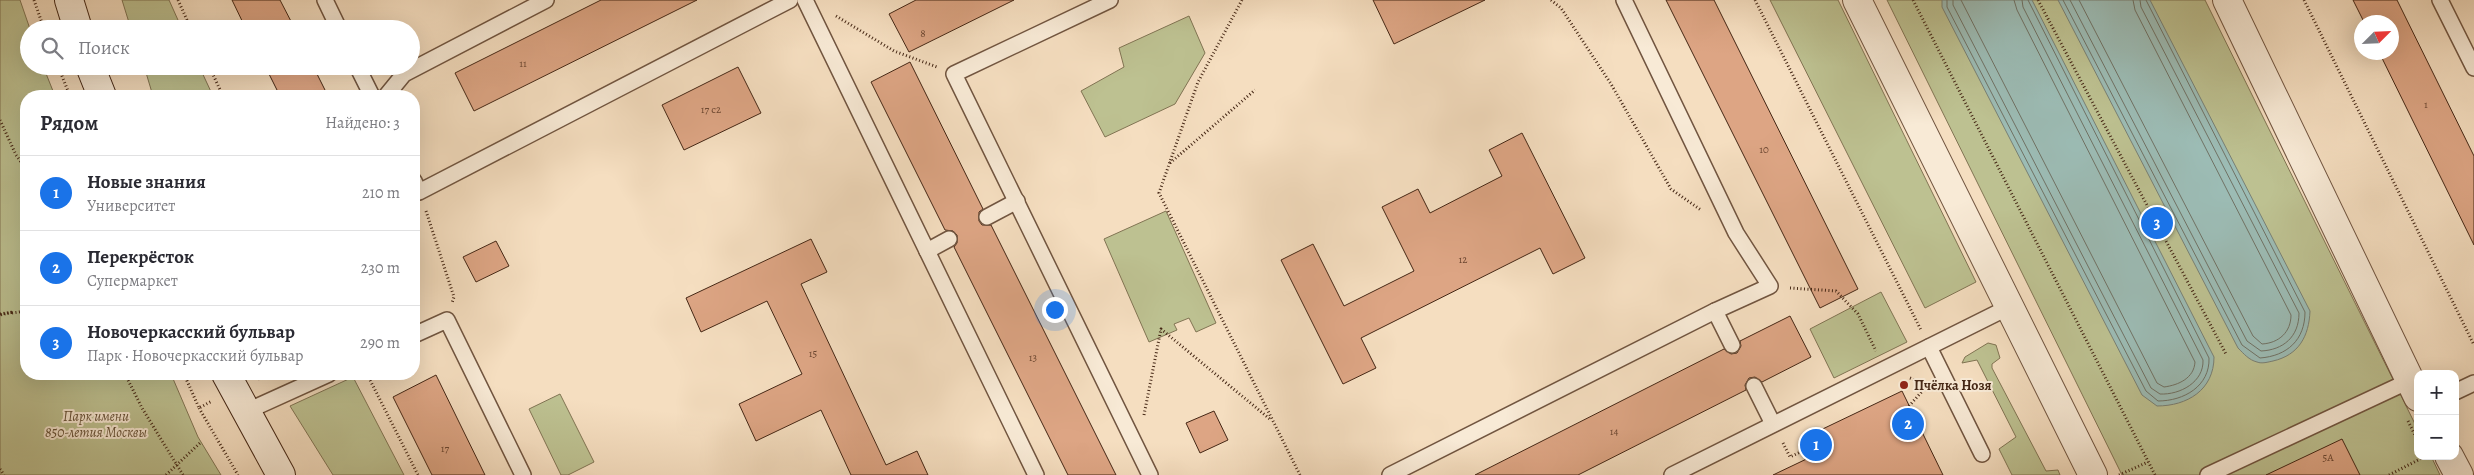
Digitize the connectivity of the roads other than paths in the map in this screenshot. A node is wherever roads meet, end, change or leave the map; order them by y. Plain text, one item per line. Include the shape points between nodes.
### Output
1 (69, 0) edge
2 (325, 0) edge
3 (546, 0) edge
4 (790, 0) edge
5 (805, 0) edge
6 (1110, 0) edge
7 (1624, 0) edge
8 (1857, 0) edge
9 (2227, 0) edge
10 (2440, 0) edge
11 (75, 20) edge
12 (335, 20) edge
13 (420, 66) edge
14 (2474, 68) edge
15 (94, 75) edge
16 (362, 75) edge
17 (403, 75) edge
18 (100, 90) edge
19 (369, 90) edge
20 (391, 90) edge
21 (420, 184) edge
22 (1018, 201) junction
23 (987, 218) dead end
24 (949, 238) dead end
25 (927, 251) junction
26 (2011, 306) junction
27 (1715, 312) junction
28 (420, 332) edge
29 (1732, 345) dead end
30 (1929, 347) junction
31 (229, 380) edge
32 (316, 380) edge
33 (2474, 383) edge
34 (1754, 386) dead end
35 (2414, 389) edge
36 (2459, 390) edge
37 (245, 412) junction
38 (1773, 424) junction
39 (1982, 454) dead end
40 (2451, 460) edge
41 (281, 475) edge
42 (523, 475) edge
43 (1036, 475) edge
44 (1150, 475) edge
45 (1390, 475) edge
46 (1674, 475) edge
47 (2093, 475) edge
48 (2208, 475) edge
49 (2459, 475) edge

1 - 11 street
2 - 12 lane
3 - 13 lane
4 - 21 lane
5 - 25 lane
6 - 22 lane via 954,74
7 - 27 lane via 1736,233 1770,286
8 - 26 street
9 - 35 street
10 - 14 lane
15 - 18 street
16 - 19 lane
17 - 20 lane
22 - 23 lane
22 - 44 lane
24 - 25 lane
25 - 43 lane
26 - 30 lane
26 - 47 street
27 - 29 lane
27 - 45 lane
28 - 42 lane via 447,320
30 - 38 lane
30 - 39 lane
31 - 37 street
32 - 37 lane
33 - 36 lane
34 - 38 lane
35 - 48 lane
37 - 41 street
38 - 46 lane
40 - 49 street

